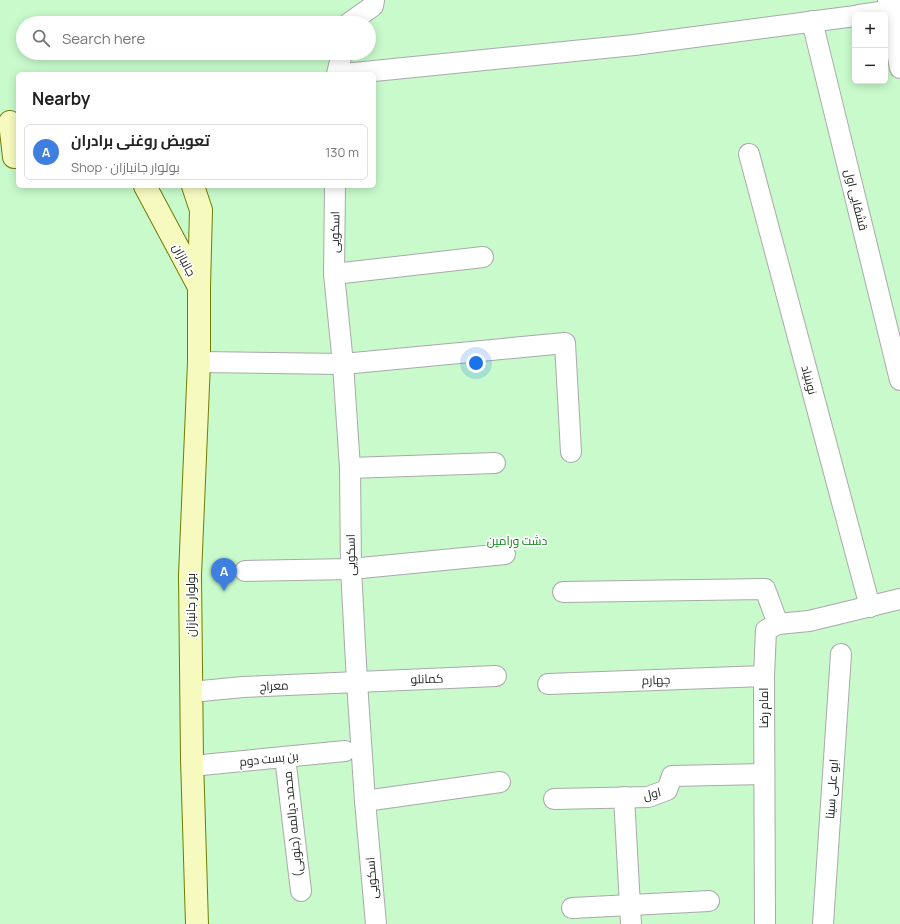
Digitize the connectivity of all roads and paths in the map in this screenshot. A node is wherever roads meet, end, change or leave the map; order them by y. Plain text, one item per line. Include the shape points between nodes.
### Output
1 (374, 0) edge
2 (893, 7) edge
3 (872, 12) edge
4 (359, 16) edge
5 (852, 16) edge
6 (812, 21) junction
7 (340, 60) edge
8 (900, 68) edge
9 (337, 72) edge
10 (364, 72) edge
11 (9, 122) edge
12 (749, 154) dead end
13 (11, 158) edge
14 (146, 188) edge
15 (194, 188) edge
16 (335, 188) edge
17 (483, 257) dead end
18 (334, 274) junction
19 (199, 287) junction
20 (199, 362) junction
21 (343, 364) junction
22 (900, 380) edge
23 (571, 452) dead end
24 (495, 463) dead end
25 (350, 468) junction
26 (505, 554) dead end
27 (351, 569) junction
28 (245, 572) dead end
29 (563, 592) dead end
30 (900, 599) edge
31 (870, 607) junction
32 (778, 624) junction
33 (841, 654) dead end
34 (496, 676) dead end
35 (764, 676) junction
36 (357, 682) junction
37 (548, 684) dead end
38 (191, 692) junction
39 (346, 751) dead end
40 (285, 757) junction
41 (192, 766) junction
42 (764, 774) junction
43 (500, 782) dead end
44 (624, 797) junction
45 (554, 799) dead end
46 (365, 801) junction
47 (300, 891) dead end
48 (709, 901) dead end
49 (572, 908) dead end
50 (630, 915) edge
51 (197, 924) edge
52 (376, 924) edge
53 (765, 924) edge
54 (823, 924) edge

1 - 4 street via 373,6
2 - 3 street
2 - 8 street
5 - 6 street
6 - 10 street via 634,45
6 - 22 street, قشقایی اول
7 - 9 street
11 - 13 main road
12 - 31 street, نوبنیاد
14 - 19 main road, جانبازان
15 - 19 main road, جانبازان via 201,210
16 - 18 street, اسکویی
17 - 18 street
18 - 21 street, اسکویی
19 - 20 main road, بولوار جانبازان
20 - 21 street
20 - 38 main road, بولوار جانبازان via 190,575
21 - 23 street via 565,343
21 - 25 street, اسکویی
24 - 25 street
25 - 27 street, اسکویی
26 - 27 street
27 - 28 street
27 - 36 street, اسکویی
29 - 32 street via 765,589
30 - 31 street
31 - 32 street
32 - 35 street, امام رضا via 766,630
33 - 54 street, ابو علی سینا
34 - 36 street, کمانلو
35 - 37 street, چهارم
35 - 42 street, امام رضا
36 - 38 street, معراج
36 - 46 street, اسکویی
38 - 41 main road, بولوار جانبازان
39 - 40 street, بن بست دوم
40 - 41 street, بن بست دوم
40 - 47 street, محمد دیالمه (جنوبی)
41 - 51 main road, بولوار جانبازان
42 - 44 street, اول via 672,776 667,790 648,797
42 - 53 street, امام رضا
43 - 46 street
44 - 45 street, اول
44 - 50 street
46 - 52 street, اسکویی
48 - 50 street
49 - 50 street

